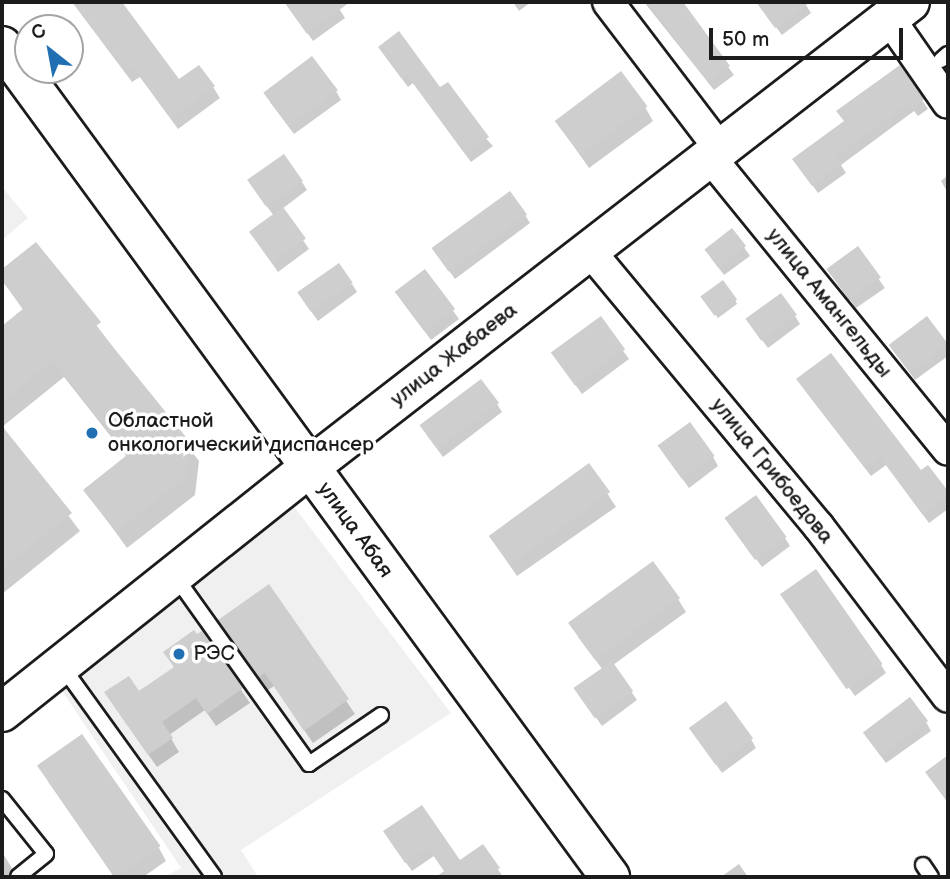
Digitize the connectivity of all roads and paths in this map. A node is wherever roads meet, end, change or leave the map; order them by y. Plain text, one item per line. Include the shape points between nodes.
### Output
1 (608, 2) edge
2 (900, 10) edge
3 (2, 46) edge
4 (948, 103) edge
5 (715, 153) junction
6 (589, 250) junction
7 (948, 450) edge
8 (310, 467) junction
9 (174, 575) junction
10 (61, 665) junction
11 (948, 697) edge
12 (2, 712) edge
13 (381, 715) dead end
14 (2, 799) edge
15 (18, 877) edge
16 (214, 877) edge
17 (610, 877) edge

1 - 5 street, улица Амангельды
2 - 4 street
2 - 5 street, улица Жабаева
3 - 8 street, улица Абая
5 - 6 street, улица Жабаева
5 - 7 street, улица Амангельды
6 - 8 street, улица Жабаева
6 - 11 street, улица Грибоедова via 820,527
8 - 9 street, улица Жабаева
8 - 17 street, улица Абая
9 - 10 street, улица Жабаева
9 - 13 lane via 309,764
10 - 12 street, улица Жабаева
10 - 16 lane
14 - 15 lane via 46,854

